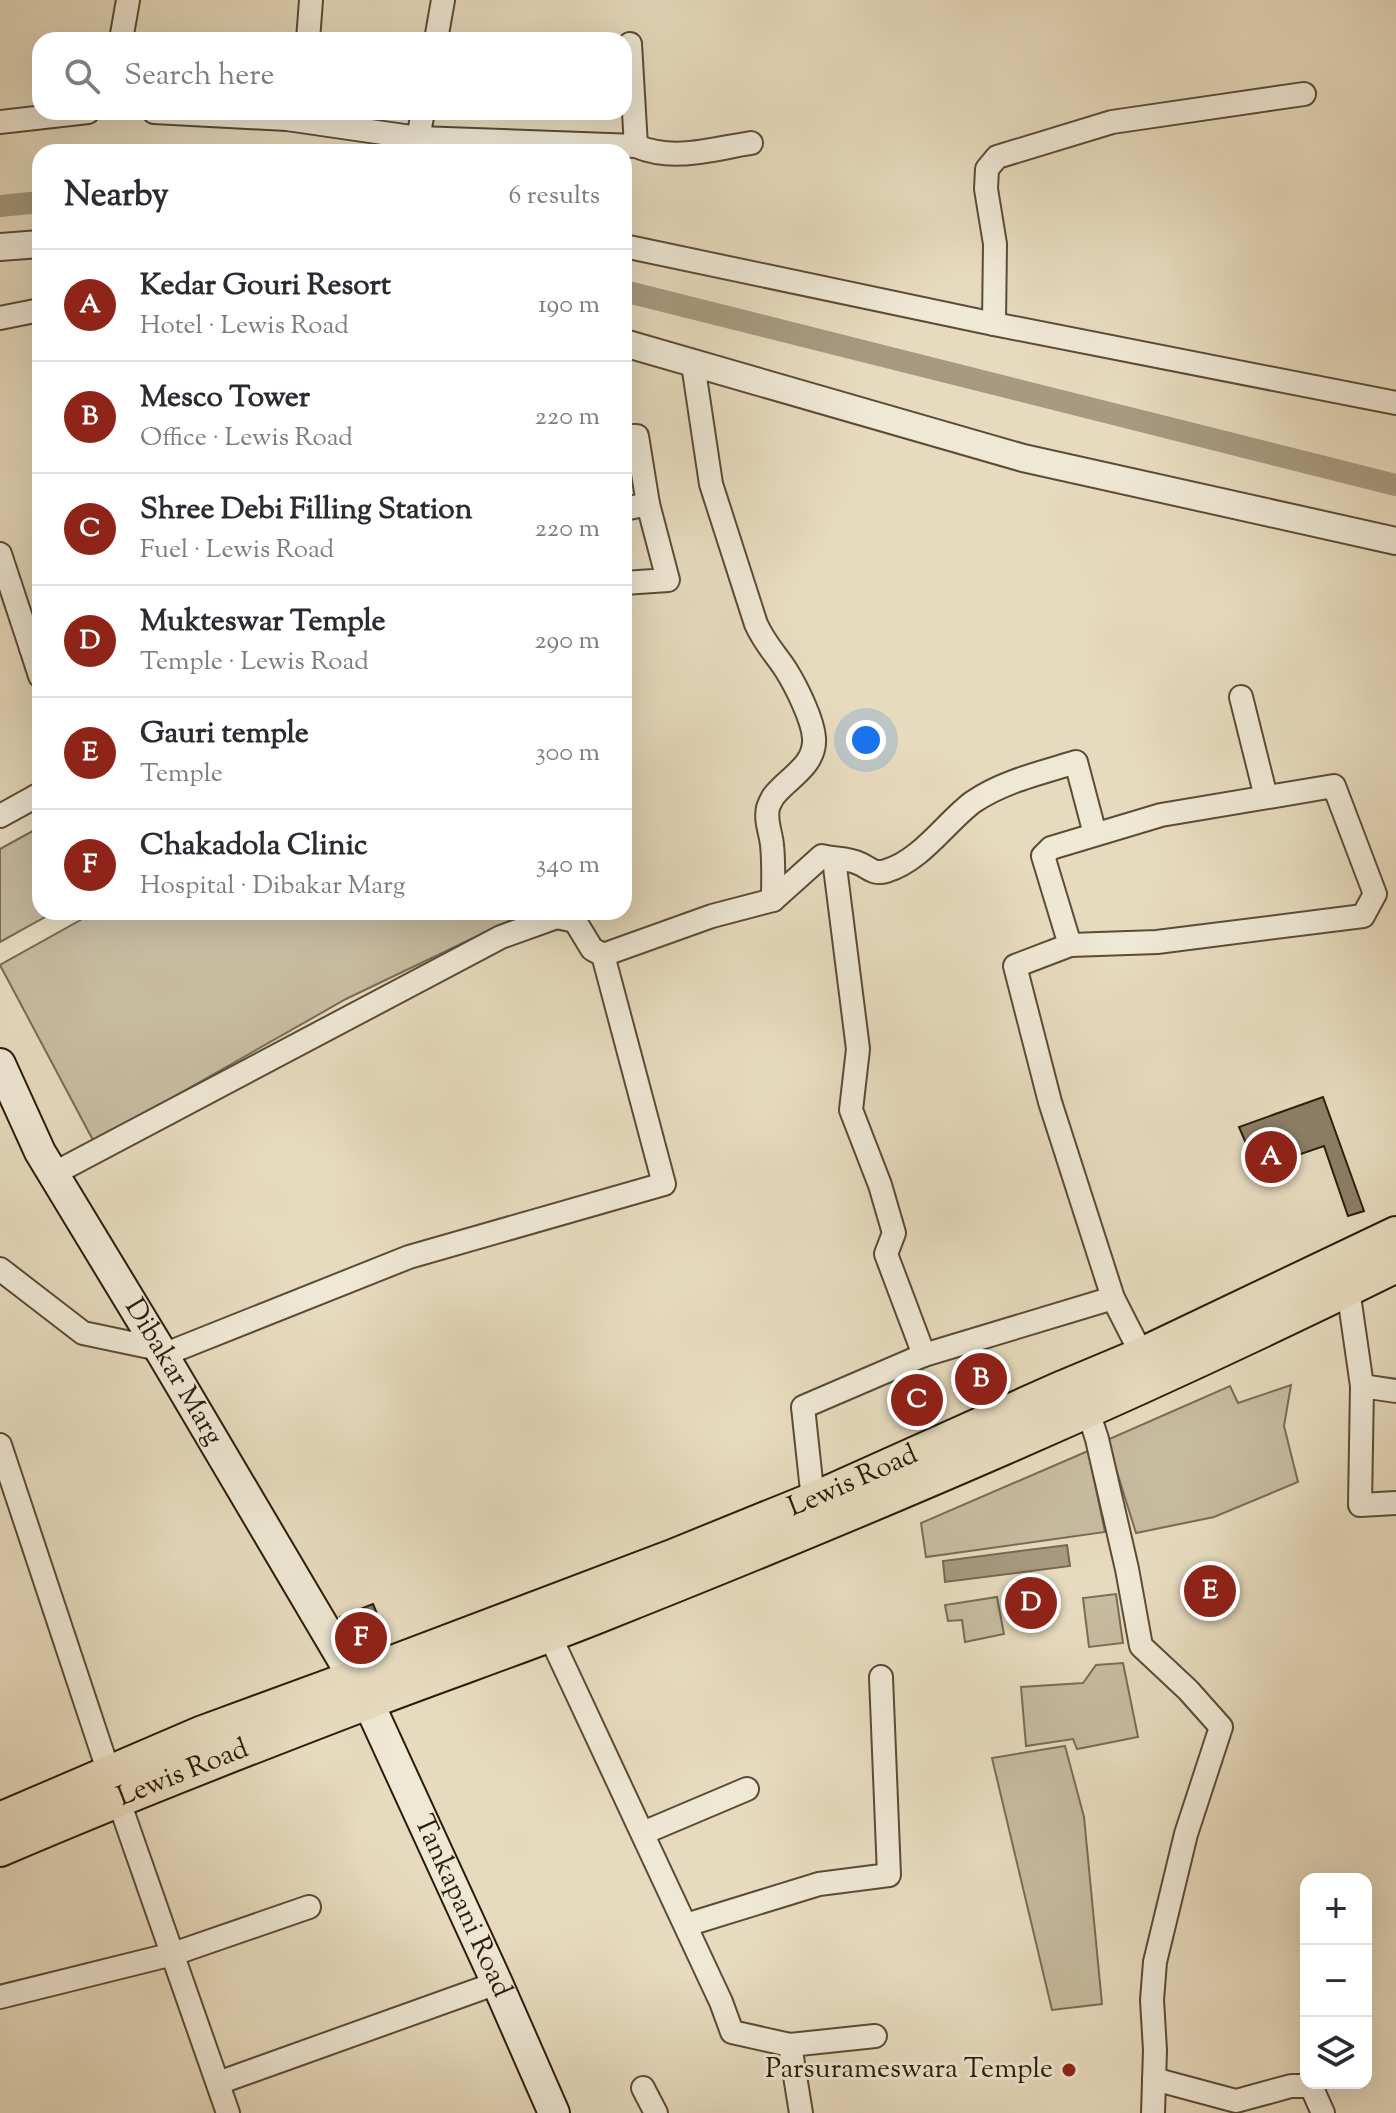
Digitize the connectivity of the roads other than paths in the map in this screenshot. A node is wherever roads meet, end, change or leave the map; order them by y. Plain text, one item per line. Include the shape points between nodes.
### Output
1 (128, 0) edge
2 (311, 0) edge
3 (443, 0) edge
4 (122, 32) edge
5 (309, 32) edge
6 (437, 32) edge
7 (632, 78) edge
8 (1304, 94) dead end
9 (32, 118) edge
10 (322, 120) edge
11 (421, 120) edge
12 (0, 122) edge
13 (418, 138) junction
14 (751, 143) dead end
15 (469, 144) edge
16 (632, 146) edge
17 (636, 146) junction
18 (32, 245) edge
19 (0, 247) edge
20 (632, 248) edge
21 (32, 312) edge
22 (0, 318) edge
23 (994, 324) junction
24 (632, 345) edge
25 (693, 364) junction
26 (1396, 403) edge
27 (632, 436) edge
28 (648, 504) junction
29 (632, 507) edge
30 (1396, 541) edge
31 (0, 554) edge
32 (632, 582) edge
33 (32, 638) edge
34 (1241, 697) dead end
35 (1266, 797) junction
36 (32, 798) edge
37 (0, 816) edge
38 (1095, 834) junction
39 (834, 859) junction
40 (773, 900) junction
41 (544, 920) edge
42 (572, 920) edge
43 (1070, 945) junction
44 (603, 955) junction
45 (0, 1064) edge
46 (53, 1174) junction
47 (1396, 1234) edge
48 (1396, 1265) edge
49 (0, 1269) edge
50 (1321, 1269) junction
51 (1348, 1289) junction
52 (1113, 1298) junction
53 (161, 1352) junction
54 (924, 1355) junction
55 (1142, 1355) junction
56 (1362, 1386) junction
57 (1396, 1391) edge
58 (1088, 1411) junction
59 (0, 1445) edge
60 (813, 1500) junction
61 (1396, 1503) edge
62 (549, 1634) junction
63 (397, 1676) junction
64 (881, 1677) dead end
65 (360, 1690) junction
66 (114, 1786) junction
67 (747, 1789) dead end
68 (0, 1820) edge
69 (643, 1833) junction
70 (0, 1849) edge
71 (309, 1907) dead end
72 (686, 1925) junction
73 (173, 1954) junction
74 (497, 1983) junction
75 (0, 1997) edge
76 (875, 2036) dead end
77 (790, 2045) junction
78 (1154, 2079) junction
79 (218, 2083) junction
80 (643, 2088) dead end
81 (228, 2113) edge
82 (554, 2113) edge
83 (656, 2113) edge
84 (801, 2113) edge
85 (1153, 2113) edge
86 (1323, 2113) edge

1 - 4 street
2 - 5 street
3 - 6 street
7 - 17 street
8 - 23 street via 1112,122 997,157 987,169 986,189 995,244
9 - 12 street
10 - 13 street
11 - 13 street
13 - 15 street
14 - 17 street via 677,155
16 - 17 street
18 - 19 street
20 - 23 street
21 - 22 street
23 - 26 street
24 - 25 street
25 - 30 street via 1023,458
25 - 40 street via 711,484 756,624 786,670 814,737 804,767 772,798 768,809
27 - 28 street via 637,436
28 - 29 street
28 - 32 street via 668,580
31 - 33 street
34 - 35 street
35 - 38 street via 1161,815
35 - 43 street via 1334,786 1375,894 1363,916 1157,942
36 - 37 street
38 - 39 street via 1076,762 1003,785 886,871
38 - 43 street via 1051,848 1043,856
39 - 40 street via 822,856
39 - 54 street via 858,1049 851,1110 894,1233 886,1254
40 - 44 street
41 - 46 street via 501,937
42 - 44 street via 592,949
43 - 52 street via 1015,966 1050,1102
44 - 53 street via 664,1184 409,1257
45 - 46 main road, Dibakar Marg
46 - 53 main road, Dibakar Marg
47 - 50 main road, Lewis Road
48 - 51 main road, Lewis Road
49 - 53 street via 83,1333
50 - 51 street
50 - 55 main road, Lewis Road
51 - 56 street
51 - 58 main road, Lewis Road
52 - 54 street
52 - 55 street
53 - 65 main road, Dibakar Marg
54 - 60 street via 803,1407
55 - 60 main road, Lewis Road
56 - 57 street
56 - 61 street via 1360,1505
58 - 62 main road, Lewis Road
58 - 78 street via 1141,1646 1221,1727 1186,1834 1155,1962
59 - 66 street
60 - 63 main road, Lewis Road
62 - 63 main road, Lewis Road
62 - 69 street
63 - 65 main road, Lewis Road
64 - 72 street via 889,1875 819,1884
65 - 66 main road, Lewis Road
65 - 74 main road, Tankapani Road
66 - 68 main road, Lewis Road
66 - 70 main road, Lewis Road
66 - 73 street
67 - 69 street
69 - 72 street
71 - 73 street
72 - 77 street via 732,2032
73 - 75 street
73 - 79 street
74 - 79 street
74 - 82 main road, Tankapani Road
76 - 77 street
77 - 84 street
78 - 85 street
78 - 86 street via 1236,2101 1311,2086
79 - 81 street
80 - 83 street

